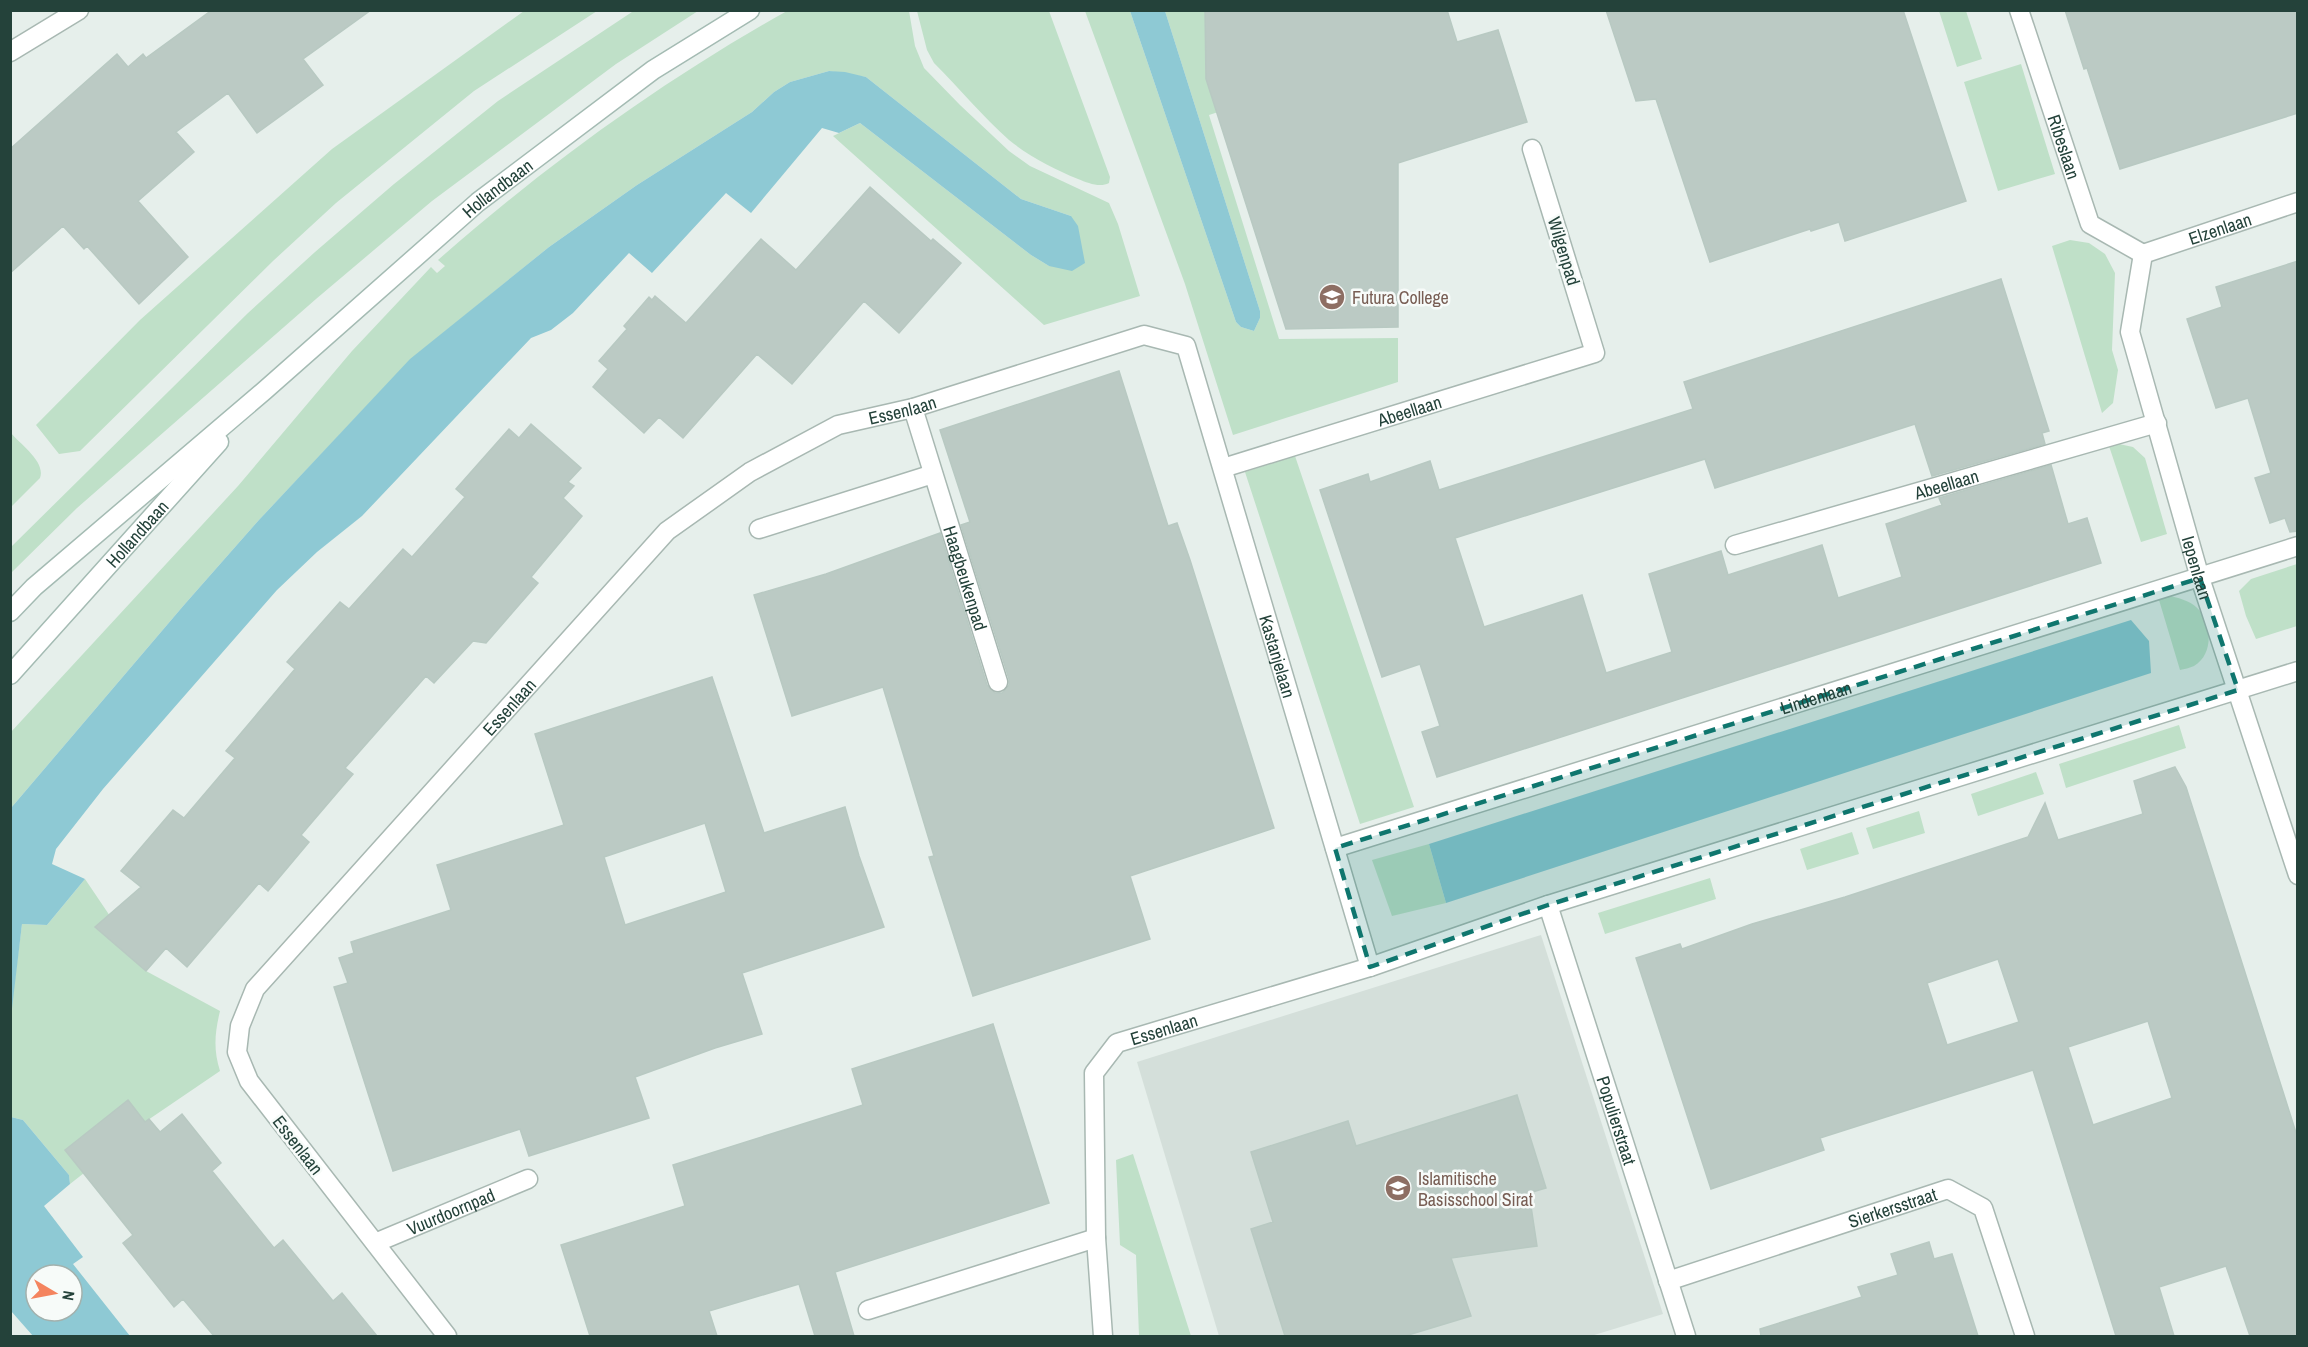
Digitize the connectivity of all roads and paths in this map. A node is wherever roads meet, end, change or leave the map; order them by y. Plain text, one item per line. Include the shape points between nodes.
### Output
1 (79, 10) edge
2 (750, 10) edge
3 (2019, 10) edge
4 (10, 52) edge
5 (1532, 149) dead end
6 (2298, 202) edge
7 (2143, 254) junction
8 (1186, 346) joint
9 (1595, 353) joint
10 (264, 391) junction
11 (913, 408) junction
12 (2157, 423) junction
13 (1223, 468) junction
14 (933, 474) junction
15 (759, 529) dead end
16 (1735, 545) dead end
17 (2298, 546) edge
18 (2200, 578) junction
19 (10, 612) edge
20 (2298, 670) edge
21 (10, 675) edge
22 (998, 682) dead end
23 (2238, 690) junction
24 (1335, 848) junction
25 (2298, 875) edge
26 (1548, 905) junction
27 (1370, 967) junction
28 (528, 1179) dead end
29 (1096, 1238) junction
30 (375, 1243) junction
31 (1668, 1281) junction
32 (868, 1310) dead end
33 (447, 1336) edge
34 (1103, 1336) edge
35 (1686, 1336) edge
36 (2025, 1336) edge

1 - 4 street
2 - 10 street, Hollandbaan via 653,70 478,202
3 - 7 street, Ribeslaan via 2090,224
5 - 9 street, Wilgenpad
6 - 7 street, Elzenlaan
7 - 12 street, Iepenlaan via 2130,332
8 - 11 street, Essenlaan via 1144,335
8 - 13 street, Kastanjelaan
9 - 13 street, Abeellaan
10 - 19 street, Hollandbaan via 34,587
10 - 21 street, Hollandbaan
11 - 14 street, Haagbeukenpad
11 - 30 street, Essenlaan via 838,425 750,472 667,531 255,989 240,1026 237,1052 249,1081
12 - 16 street, Abeellaan
12 - 18 street, Iepenlaan
13 - 24 street, Kastanjelaan
14 - 15 street
14 - 22 street, Haagbeukenpad
17 - 18 street, Lindenlaan
18 - 23 street, Iepenlaan
18 - 24 street, Lindenlaan
20 - 23 street
23 - 25 street, Iepenlaan
23 - 26 street
24 - 27 street, Kastanjelaan
26 - 27 street
26 - 31 street, Populierstraat
27 - 29 street, Essenlaan via 1116,1043 1095,1073
28 - 30 street, Vuurdoornpad
29 - 32 street
29 - 34 street, Essenlaan
30 - 33 street, Essenlaan
31 - 35 street, Populierstraat
31 - 36 street, Sierkersstraat via 1948,1189 1983,1208

